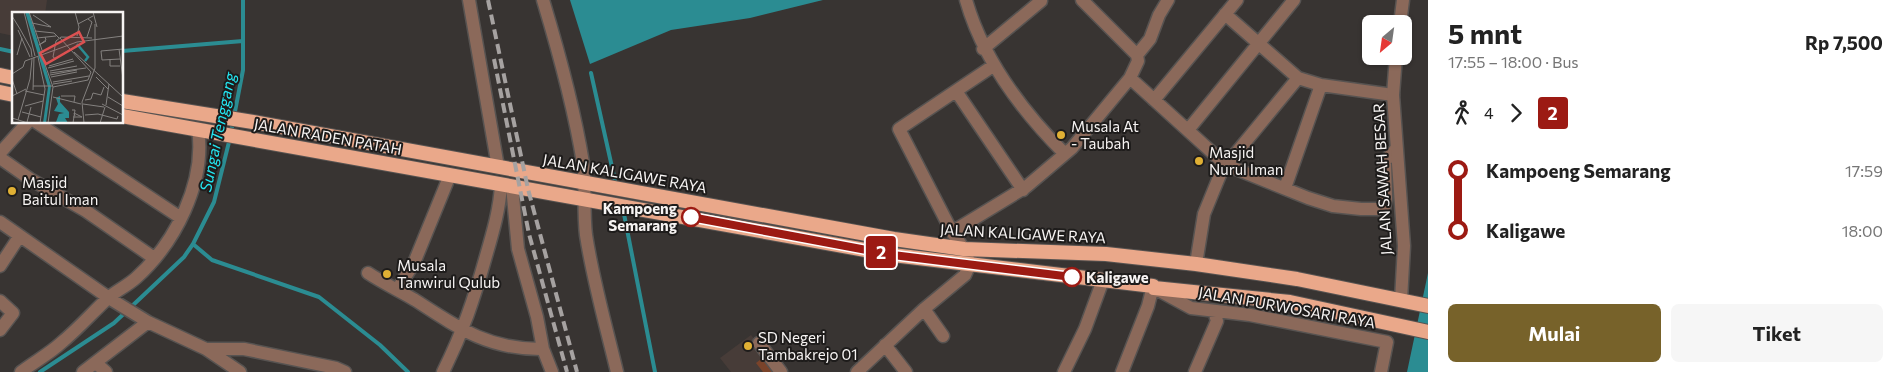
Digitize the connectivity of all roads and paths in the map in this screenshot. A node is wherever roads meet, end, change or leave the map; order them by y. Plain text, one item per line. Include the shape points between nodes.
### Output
1 (469, 0) edge
2 (543, 0) edge
3 (966, 0) edge
4 (1082, 0) edge
5 (1237, 0) edge
6 (1294, 0) edge
7 (1403, 0) edge
8 (1042, 1) edge
9 (1166, 1) edge
10 (1225, 14) junction
11 (1401, 15) edge
12 (1258, 42) junction
13 (983, 49) junction
14 (1137, 56) junction
15 (1395, 65) edge
16 (993, 66) junction
17 (1130, 78) junction
18 (1298, 78) junction
19 (1321, 85) junction
20 (956, 91) junction
21 (1393, 95) junction
22 (1154, 100) junction
23 (124, 101) edge
24 (124, 116) edge
25 (26, 124) edge
26 (39, 124) edge
27 (200, 130) junction
28 (1188, 130) junction
29 (322, 135) junction
30 (1396, 149) junction
31 (318, 151) junction
32 (0, 153) edge
33 (1065, 154) junction
34 (0, 158) edge
35 (1226, 165) junction
36 (498, 167) junction
37 (450, 175) junction
38 (585, 182) junction
39 (1285, 188) junction
40 (528, 189) joint
41 (506, 190) junction
42 (1023, 190) junction
43 (585, 198) junction
44 (181, 218) junction
45 (0, 222) edge
46 (952, 232) junction
47 (19, 237) junction
48 (964, 249) junction
49 (154, 258) junction
50 (970, 264) junction
51 (1196, 264) junction
52 (0, 266) edge
53 (368, 274) dead end
54 (1104, 280) junction
55 (1154, 287) junction
56 (397, 290) junction
57 (110, 299) junction
58 (1400, 300) junction
59 (0, 302) edge
60 (1422, 305) edge
61 (924, 309) junction
62 (1214, 311) junction
63 (145, 320) junction
64 (0, 330) edge
65 (463, 331) junction
66 (1428, 332) edge
67 (943, 336) dead end
68 (759, 343) dead end
69 (885, 345) junction
70 (206, 349) junction
71 (543, 349) junction
72 (96, 363) junction
73 (21, 372) edge
74 (83, 372) edge
75 (106, 372) edge
76 (240, 372) edge
77 (345, 372) edge
78 (443, 372) edge
79 (552, 372) edge
80 (617, 372) edge
81 (781, 372) edge
82 (857, 372) edge
83 (906, 372) edge
84 (1064, 372) edge
85 (1122, 372) edge
86 (1195, 372) edge
87 (1381, 372) edge

1 - 36 street
2 - 38 street via 562,66
3 - 13 street
4 - 14 street
5 - 10 street
6 - 12 street
7 - 11 street
8 - 13 street
9 - 14 street via 1150,39
10 - 12 street
10 - 22 street
12 - 18 street
12 - 28 street
13 - 16 street
14 - 17 street
15 - 21 street, JALAN SAWAH BESAR
16 - 20 street
16 - 33 street via 1042,132
17 - 22 street
17 - 33 street
18 - 19 street
18 - 35 street
19 - 21 street
19 - 39 street
20 - 42 street
20 - 46 street via 899,129
21 - 30 street, JALAN SAWAH BESAR
22 - 28 street
23 - 29 highway, JALAN RADEN PATAH
24 - 27 highway, JALAN RADEN PATAH
25 - 32 street
26 - 44 street
27 - 31 highway, JALAN RADEN PATAH
27 - 44 street via 197,180
28 - 35 street
29 - 31 highway
29 - 36 highway, JALAN RADEN PATAH
30 - 39 street via 1385,161 1384,209 1332,206
30 - 58 street, JALAN SAWAH BESAR via 1404,246
31 - 37 highway, JALAN RADEN PATAH
33 - 42 street
34 - 49 street
35 - 39 street
35 - 51 street via 1204,214
36 - 38 highway, JALAN KALIGAWE RAYA
37 - 41 highway, JALAN RADEN PATAH
37 - 56 street via 414,263
38 - 43 street
38 - 48 highway, JALAN KALIGAWE RAYA
40 - 41 highway, JALAN RADEN PATAH
40 - 43 highway, JALAN KALIGAWE RAYA
41 - 65 street
41 - 71 street
42 - 46 street
43 - 50 highway, JALAN KALIGAWE RAYA via 893,255
43 - 80 street via 586,233 594,280
44 - 49 street
45 - 47 street
46 - 48 street
47 - 52 street
47 - 57 street
48 - 50 street
48 - 51 highway, JALAN KALIGAWE RAYA via 1106,254
49 - 57 street
50 - 54 highway, JALAN KALIGAWE RAYA
50 - 61 street via 965,276
51 - 58 highway, JALAN KALIGAWE RAYA via 1297,279
53 - 56 street
54 - 55 highway, JALAN KALIGAWE RAYA
54 - 84 street
55 - 62 street, JALAN PURWOSARI RAYA via 1191,308
55 - 66 highway, JALAN KALIGAWE RAYA via 1290,302
55 - 85 street
56 - 65 street
57 - 63 street
57 - 73 street via 64,342
58 - 60 highway, JALAN KALIGAWE RAYA
59 - 64 street via 13,313
61 - 67 street
61 - 69 street
62 - 86 street via 1217,322
62 - 87 street, JALAN PURWOSARI RAYA via 1388,342
63 - 70 street
63 - 72 street
65 - 71 street via 502,345
65 - 78 street
68 - 81 street
69 - 82 street
69 - 83 street
70 - 76 street
70 - 77 street via 244,349
71 - 79 street
72 - 74 street
72 - 75 street

